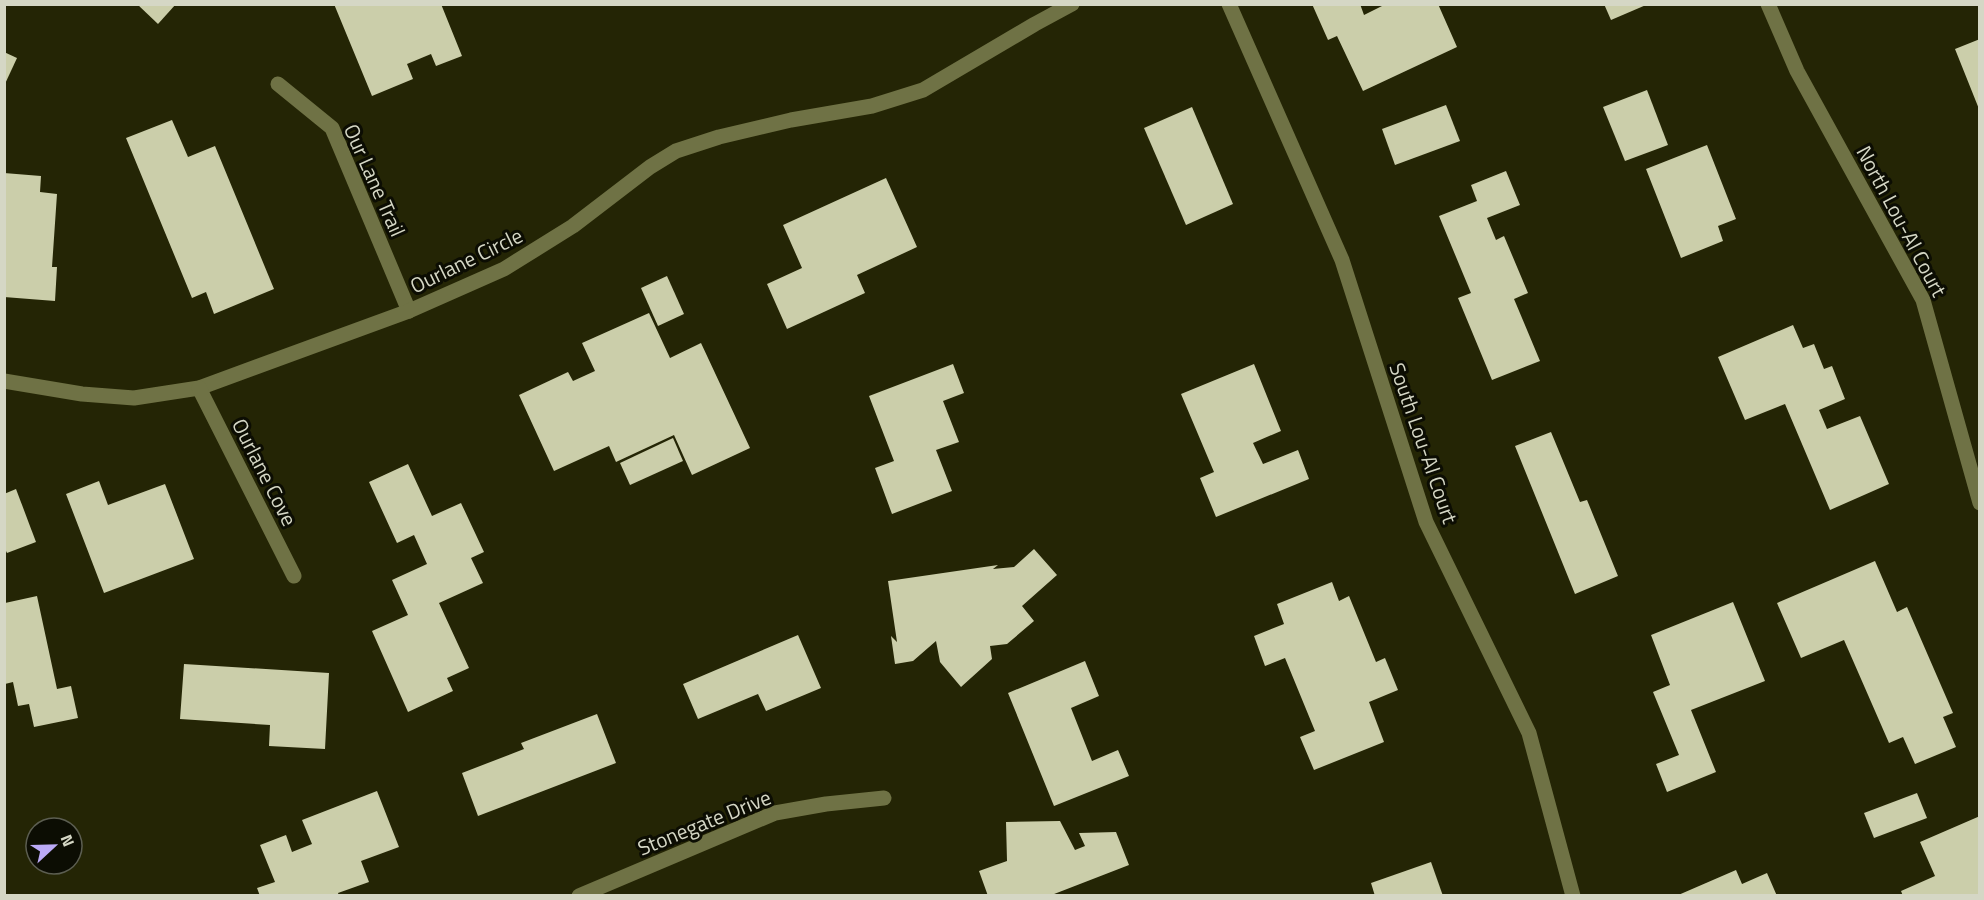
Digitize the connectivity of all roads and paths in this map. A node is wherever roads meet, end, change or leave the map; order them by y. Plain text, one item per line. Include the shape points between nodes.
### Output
1 (1072, 4) edge
2 (1229, 4) edge
3 (1768, 4) edge
4 (278, 84) dead end
5 (409, 311) junction
6 (4, 381) edge
7 (200, 388) junction
8 (1980, 503) edge
9 (294, 576) dead end
10 (884, 798) dead end
11 (579, 896) edge
12 (1573, 896) edge

1 - 5 street, Ourlane Circle via 923,90 872,106 718,137 676,151 573,226 504,269
2 - 12 street, South Lou-Al Court via 1342,260 1426,522 1529,734
3 - 8 street, North Lou-Al Court via 1797,71 1923,300
4 - 5 street, Our Lane Trail via 332,128
5 - 7 street, Ourlane Circle
6 - 7 street, Ourlane Circle via 134,398
7 - 9 street, Ourlane Cove
10 - 11 street, Stonegate Drive via 775,813

